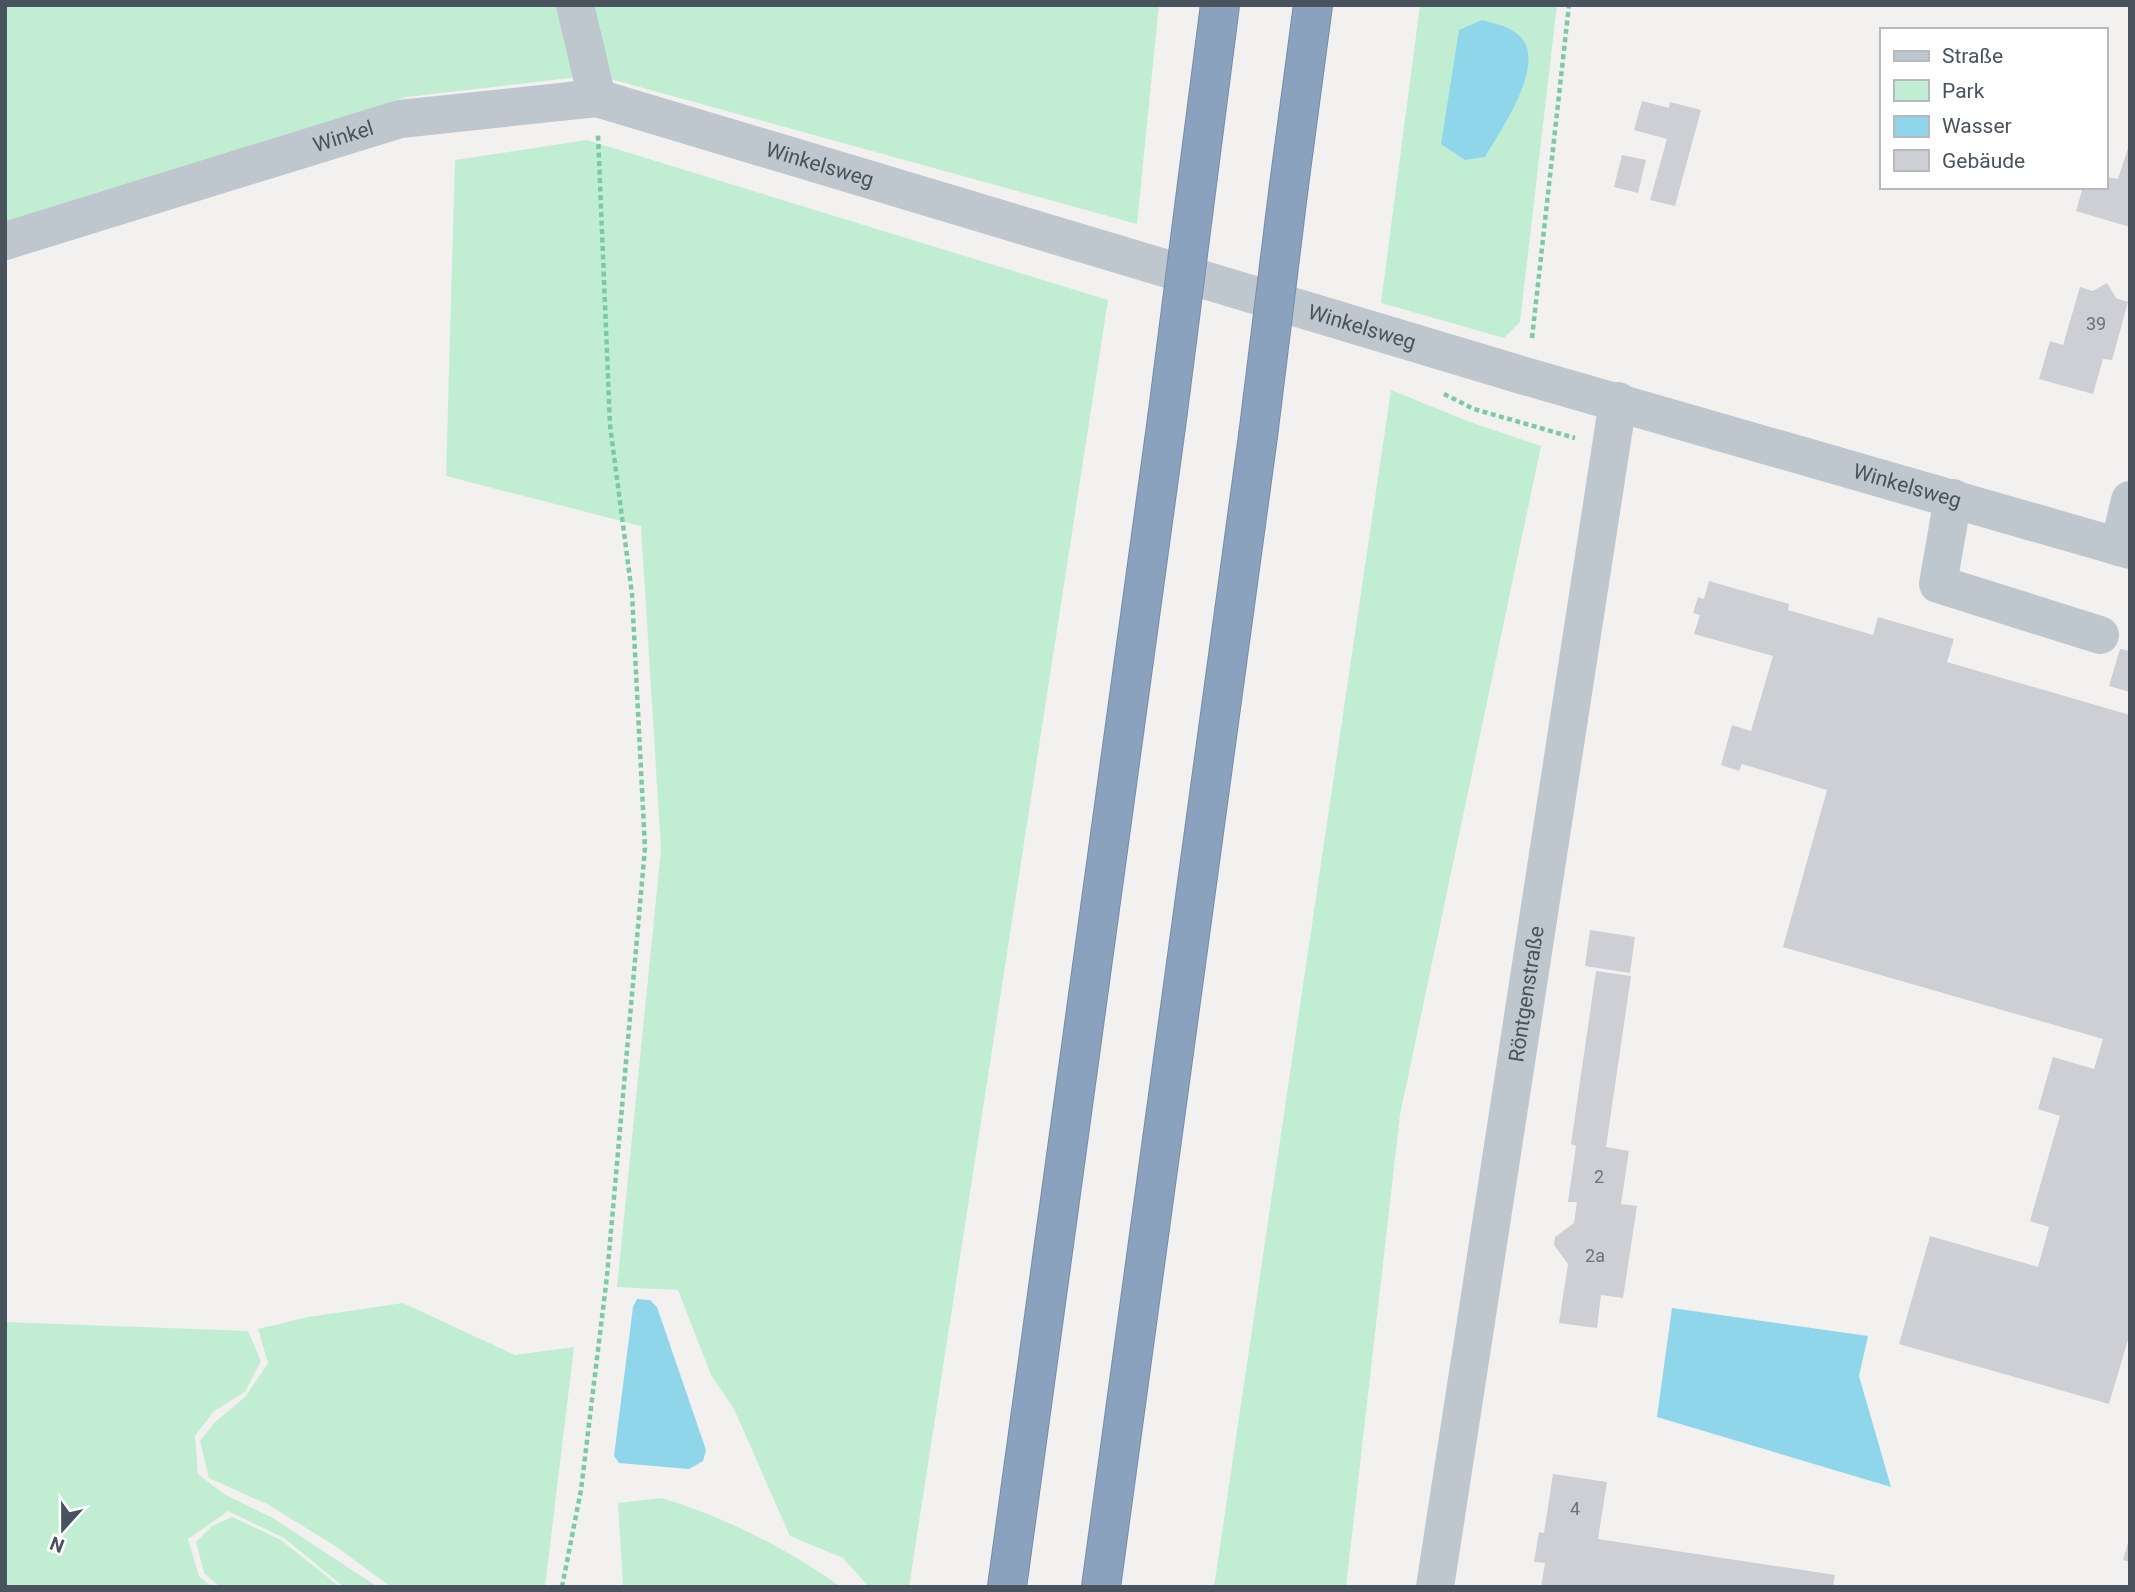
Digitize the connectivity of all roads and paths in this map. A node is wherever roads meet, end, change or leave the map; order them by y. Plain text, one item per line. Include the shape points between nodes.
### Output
1 (575, 5) edge
2 (1220, 5) edge
3 (1313, 5) edge
4 (1569, 5) edge
5 (597, 98) junction
6 (5, 241) edge
7 (1528, 377) junction
8 (1618, 401) junction
9 (1953, 498) junction
10 (2130, 500) edge
11 (2124, 548) edge
12 (2100, 635) dead end
13 (562, 1587) edge
14 (1007, 1587) edge
15 (1101, 1587) edge
16 (1435, 1587) edge

1 - 5 street
2 - 14 highway, bridge
3 - 15 highway, bridge
4 - 7 path
5 - 6 street, Winkel via 400,119
5 - 7 street, Winkelsweg
5 - 13 path via 610,425 632,594 645,848 607,1276 581,1490
7 - 8 street, Winkelsweg
8 - 9 street, Winkelsweg
8 - 16 street, Röntgenstraße
9 - 11 street, Winkelsweg
9 - 12 street via 1938,584
10 - 11 street

